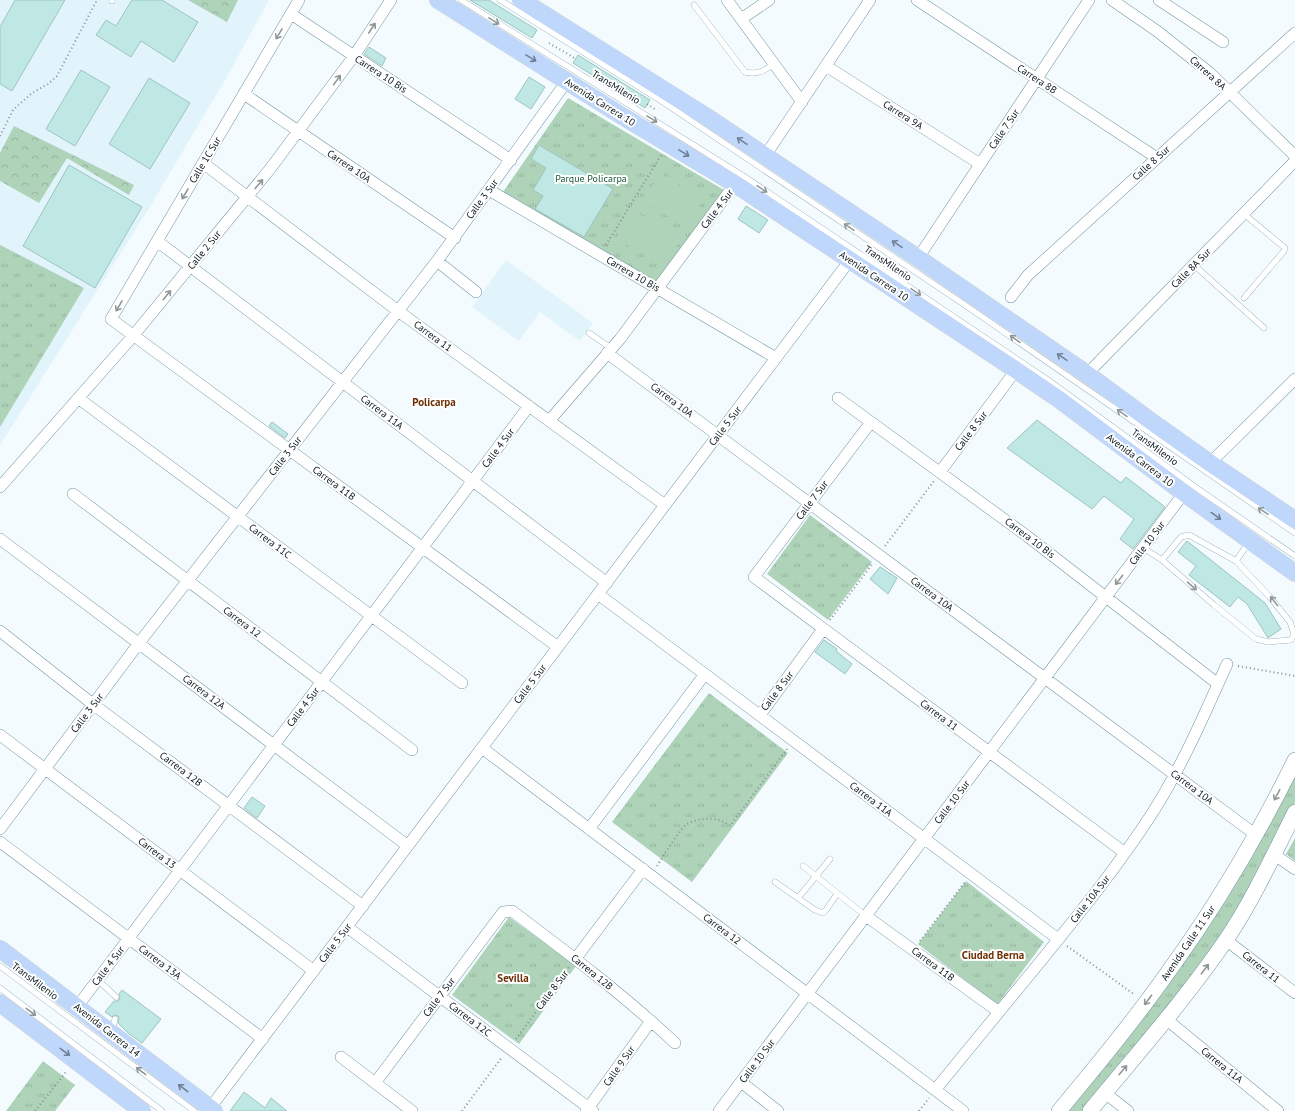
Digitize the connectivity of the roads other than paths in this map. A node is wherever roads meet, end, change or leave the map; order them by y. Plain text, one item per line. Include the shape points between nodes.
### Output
1 (299, 0) edge
2 (390, 0) edge
3 (438, 0) edge
4 (461, 0) edge
5 (500, 0) edge
6 (521, 0) edge
7 (727, 0) edge
8 (769, 0) edge
9 (870, 0) edge
10 (917, 0) edge
11 (1089, 0) edge
12 (1112, 0) edge
13 (1159, 0) edge
14 (694, 5) dead end
15 (291, 14) junction
16 (741, 19) junction
17 (1295, 33) edge
18 (1223, 42) dead end
19 (354, 56) junction
20 (774, 64) junction
21 (826, 66) junction
22 (1037, 78) junction
23 (567, 82) junction
24 (1230, 92) junction
25 (244, 94) junction
26 (802, 102) junction
27 (298, 131) junction
28 (765, 156) junction
29 (1295, 156) edge
30 (1157, 158) junction
31 (511, 160) junction
32 (1295, 161) edge
33 (203, 163) junction
34 (980, 164) junction
35 (736, 184) junction
36 (489, 190) junction
37 (248, 197) junction
38 (1244, 214) junction
39 (455, 238) junction
40 (157, 241) junction
41 (918, 258) junction
42 (850, 260) junction
43 (437, 261) junction
44 (1194, 265) junction
45 (190, 267) junction
46 (657, 288) junction
47 (476, 292) dead end
48 (1011, 297) dead end
49 (1244, 298) dead end
50 (398, 311) junction
51 (111, 319) joint
52 (1264, 328) dead end
53 (589, 333) dead end
54 (133, 336) junction
55 (609, 351) junction
56 (776, 358) junction
57 (1016, 370) junction
58 (1087, 374) junction
59 (1295, 379) edge
60 (343, 382) junction
61 (78, 398) junction
62 (838, 398) dead end
63 (529, 406) junction
64 (549, 421) junction
65 (871, 422) junction
66 (718, 435) junction
67 (290, 450) junction
68 (1210, 463) junction
69 (940, 472) junction
70 (473, 481) junction
71 (0, 487) edge
72 (1184, 493) junction
73 (73, 494) dead end
74 (810, 503) junction
75 (665, 506) junction
76 (238, 517) junction
77 (1293, 517) edge
78 (1295, 533) edge
79 (0, 539) edge
80 (1250, 540) junction
81 (423, 548) junction
82 (1143, 548) junction
83 (1288, 559) edge
84 (1162, 560) junction
85 (1236, 561) junction
86 (1295, 573) edge
87 (754, 577) joint
88 (188, 580) junction
89 (607, 583) junction
90 (1295, 584) edge
91 (598, 594) junction
92 (1106, 597) junction
93 (371, 616) junction
94 (824, 629) junction
95 (0, 631) edge
96 (139, 643) junction
97 (558, 647) junction
98 (1227, 664) road end
99 (705, 674) junction
100 (1045, 678) junction
101 (322, 682) junction
102 (462, 683) dead end
103 (1218, 684) junction
104 (94, 705) junction
105 (760, 715) junction
106 (0, 735) edge
107 (274, 745) junction
108 (482, 748) junction
109 (412, 750) dead end
110 (989, 752) junction
111 (1295, 760) edge
112 (45, 769) junction
113 (1174, 774) junction
114 (229, 805) junction
115 (1295, 812) edge
116 (0, 829) edge
117 (589, 829) junction
118 (1256, 835) junction
119 (924, 839) junction
120 (0, 842) edge
121 (408, 846) junction
122 (1125, 853) junction
123 (1275, 855) junction
124 (830, 859) dead end
125 (803, 866) dead end
126 (1295, 869) edge
127 (180, 870) junction
128 (646, 872) junction
129 (815, 877) junction
130 (775, 882) dead end
131 (837, 894) junction
132 (798, 898) junction
133 (363, 906) junction
134 (503, 912) joint
135 (866, 916) junction
136 (348, 927) junction
137 (129, 938) junction
138 (1058, 940) junction
139 (1226, 940) junction
140 (0, 949) edge
141 (576, 958) junction
142 (0, 966) edge
143 (314, 971) junction
144 (98, 980) junction
145 (0, 988) edge
146 (1295, 993) edge
147 (807, 994) junction
148 (440, 996) junction
149 (116, 997) dead end
150 (0, 1003) edge
151 (77, 1007) junction
152 (1000, 1012) junction
153 (1166, 1019) junction
154 (651, 1020) junction
155 (263, 1039) junction
156 (675, 1043) dead end
157 (341, 1057) dead end
158 (741, 1082) junction
159 (375, 1083) junction
160 (936, 1090) junction
161 (1105, 1093) junction
162 (206, 1110) edge
163 (589, 1110) edge
164 (142, 1111) edge
165 (162, 1111) edge
166 (412, 1111) edge
167 (719, 1111) edge
168 (778, 1111) edge
169 (963, 1111) edge
170 (1059, 1111) edge
171 (1090, 1111) edge
172 (1128, 1111) edge
173 (1278, 1111) edge

1 - 15 street, Calle 1C Sur
19 -> 2 street, Calle 2 Sur
3 -> 23 main road, Avenida Carrera 10
4 -> 83 lane, TransMilenio via 745,177 1048,380 1198,489
78 -> 5 lane, TransMilenio via 965,305 666,104
28 -> 6 main road
7 - 16 street
8 - 16 street
9 - 21 street
10 - 22 street, Carrera 8B
11 - 22 street, Calle 7 Sur
12 - 24 street, Carrera 8A via 1192,58
13 - 18 street
14 - 20 lane via 745,72 762,72
15 - 19 street, Carrera 10 Bis
15 -> 25 street, Calle 1C Sur
16 - 20 street
17 - 24 street, Calle 8 Sur
27 -> 19 street, Calle 2 Sur
19 - 31 street, Carrera 10 Bis
20 - 26 street
21 - 26 street
21 - 34 street, Carrera 9A
22 - 30 street, Carrera 8B
22 - 34 street, Calle 7 Sur
23 - 31 street, Calle 3 Sur
23 -> 35 main road, Avenida Carrera 10
24 - 29 street, Carrera 8A
24 - 30 street, Calle 8 Sur
25 - 27 street, Carrera 10A
25 - 33 street, Calle 1C Sur
26 - 28 street
37 -> 27 street, Calle 2 Sur
27 - 39 street, Carrera 10A
41 -> 28 main road
30 - 48 street, Calle 8 Sur via 1028,275
31 - 36 street, Calle 3 Sur
32 - 38 street, Calle 8A Sur
33 - 37 street, Carrera 11
33 -> 40 street, Calle 1C Sur
34 - 41 street, Calle 7 Sur
35 - 42 main road, Avenida Carrera 10
35 - 46 street, Calle 4 Sur
36 - 39 street, Calle 3 Sur
36 - 46 street, Carrera 10 Bis
37 - 45 street, Calle 2 Sur
37 - 50 street, Carrera 11
38 - 44 street, Calle 8A Sur
38 - 49 lane via 1285,248
39 - 43 street, Calle 3 Sur
40 - 45 street, Carrera 11A
40 -> 51 street, Calle 1C Sur
58 -> 41 main road
42 - 56 street, Calle 5 Sur
42 - 57 main road, Avenida Carrera 10
43 - 47 street
43 - 50 street, Calle 3 Sur
44 - 52 lane
44 - 58 street, Calle 8A Sur
54 -> 45 street, Calle 2 Sur
45 - 60 street, Carrera 11A
46 - 55 street, Calle 4 Sur
46 - 56 street, Carrera 10 Bis
50 - 60 street, Calle 3 Sur
50 - 63 street, Carrera 11
51 - 54 street, Carrera 11B
53 - 55 lane
54 - 61 street, Calle 2 Sur
54 - 67 street, Carrera 11B
55 - 64 street, Calle 4 Sur
55 - 66 street, Carrera 10A
56 - 66 street, Calle 5 Sur
57 - 69 street, Calle 8 Sur
57 - 72 main road, Avenida Carrera 10
58 - 68 main road
59 - 68 street
60 - 67 street, Calle 3 Sur
60 - 70 street, Carrera 11A
61 - 71 street, Calle 2 Sur
61 - 76 street, Carrera 11C
62 - 65 street, Carrera 10 Bis
63 - 64 street, Carrera 11
63 - 70 street, Calle 4 Sur
64 - 75 street, Carrera 11
65 - 69 street, Carrera 10 Bis
65 - 74 street, Calle 7 Sur
66 - 74 street, Carrera 10A
66 - 75 street, Calle 5 Sur
67 - 76 street, Calle 3 Sur
67 - 81 street, Carrera 11B
68 - 77 main road
69 - 92 street, Carrera 10 Bis
70 - 81 street, Calle 4 Sur
70 - 89 street, Carrera 11A
72 -> 80 main road, Avenida Carrera 10
72 - 82 street, Calle 10 Sur
73 - 88 street, Carrera 12
74 - 87 street, Calle 7 Sur
74 - 100 street, Carrera 10A
75 - 89 street, Calle 5 Sur
76 - 88 street, Calle 3 Sur
76 - 93 street, Carrera 11C
79 - 96 street, Carrera 12A
80 - 83 main road, Avenida Carrera 10
80 - 85 lane
81 - 93 street, Calle 4 Sur
81 - 97 street, Carrera 11B
82 - 84 lane
82 -> 92 street, Calle 10 Sur
83 - 86 main road, Avenida Carrera 10
83 - 90 main road
84 - 85 lane via 1181,537 1189,535
84 -> 85 lane via 1256,639 1268,642 1290,640 1294,634 1290,622 1270,596
87 - 94 street, Carrera 11
88 - 96 street, Calle 3 Sur
88 - 101 street, Carrera 12
89 - 91 street, Calle 5 Sur
91 - 97 street, Calle 5 Sur
91 - 99 street, Carrera 11A
92 - 100 street, Calle 10 Sur
92 - 103 street, Carrera 10 Bis
93 - 101 street, Calle 4 Sur
93 - 102 street, Carrera 11C
94 - 105 street, Calle 8 Sur
94 - 110 street, Carrera 11
95 - 104 street, Carrera 12B
96 - 104 street, Calle 3 Sur
96 - 107 street, Carrera 12A
97 - 108 street, Calle 5 Sur
98 - 103 street, Calle 10A Sur
99 - 105 street, Carrera 11A
99 - 117 street
100 - 110 street, Calle 10 Sur
100 - 113 street, Carrera 10A
101 - 107 street, Calle 4 Sur
101 - 109 street, Carrera 12
103 - 113 street, Calle 10A Sur
104 - 112 street, Calle 3 Sur
104 - 114 street, Carrera 12B
105 - 119 street, Carrera 11A
106 - 112 street, Carrera 13
107 - 114 street, Calle 4 Sur
107 - 121 street, Carrera 12A
108 - 117 street, Carrera 12
108 - 121 street, Calle 5 Sur
110 - 119 street, Calle 10 Sur
110 - 122 street, Carrera 11
111 -> 118 main road, Avenida Calle 11 Sur
112 - 116 street, Calle 3 Sur
112 - 127 street, Carrera 13
113 - 118 street, Carrera 10A
113 - 122 street, Calle 10A Sur via 1152,814
114 - 127 street, Calle 4 Sur
114 - 133 street, Carrera 12B
115 - 123 main road
117 - 128 street, Carrera 12
118 -> 170 main road, Avenida Calle 11 Sur via 1172,967
119 - 135 street, Calle 10 Sur
119 - 138 street, Carrera 11A
120 - 137 street, Carrera 13A
121 - 133 street, Calle 5 Sur
122 - 138 street, Calle 10A Sur
123 - 126 street
123 - 139 main road
124 - 129 lane
125 - 129 lane
127 - 137 street, Calle 4 Sur
127 - 143 street, Carrera 13
128 - 141 street
128 - 147 street, Carrera 12
129 - 131 lane
129 - 132 lane
130 - 132 lane
131 - 132 lane via 823,912 815,910
131 - 135 lane
133 - 136 street, Calle 5 Sur
134 - 141 street, Carrera 12B via 512,911
134 - 148 street, Calle 7 Sur
135 - 147 street, Calle 10 Sur
135 - 152 street, Carrera 11B
136 - 143 street, Calle 5 Sur
136 - 148 street, Carrera 12C
137 - 144 street, Calle 4 Sur
137 - 155 street, Carrera 13A
138 - 152 street, Calle 10A Sur
139 - 146 street, Carrera 11
153 -> 139 main road
140 - 151 main road, Avenida Carrera 14
141 - 154 street, Carrera 12B
162 -> 142 lane, TransMilenio
143 - 155 street, Calle 5 Sur
144 - 149 lane
144 - 151 street, Calle 4 Sur
145 -> 165 lane
147 - 158 street, Calle 10 Sur
147 - 160 street, Carrera 12
148 - 159 street, Calle 7 Sur
148 - 163 street, Carrera 12C
150 -> 164 main road
162 -> 151 main road, Avenida Carrera 14 via 113,1027
152 - 160 street, Calle 10A Sur
161 -> 153 main road
153 - 173 street, Carrera 11A
154 - 156 street, Carrera 12B
154 - 163 street, Calle 9 Sur
155 - 162 street, Calle 5 Sur
157 - 159 street
158 - 167 street, Calle 10 Sur
158 - 168 street
159 - 166 street
160 - 169 street, Carrera 12
161 - 171 main road
161 - 172 street

